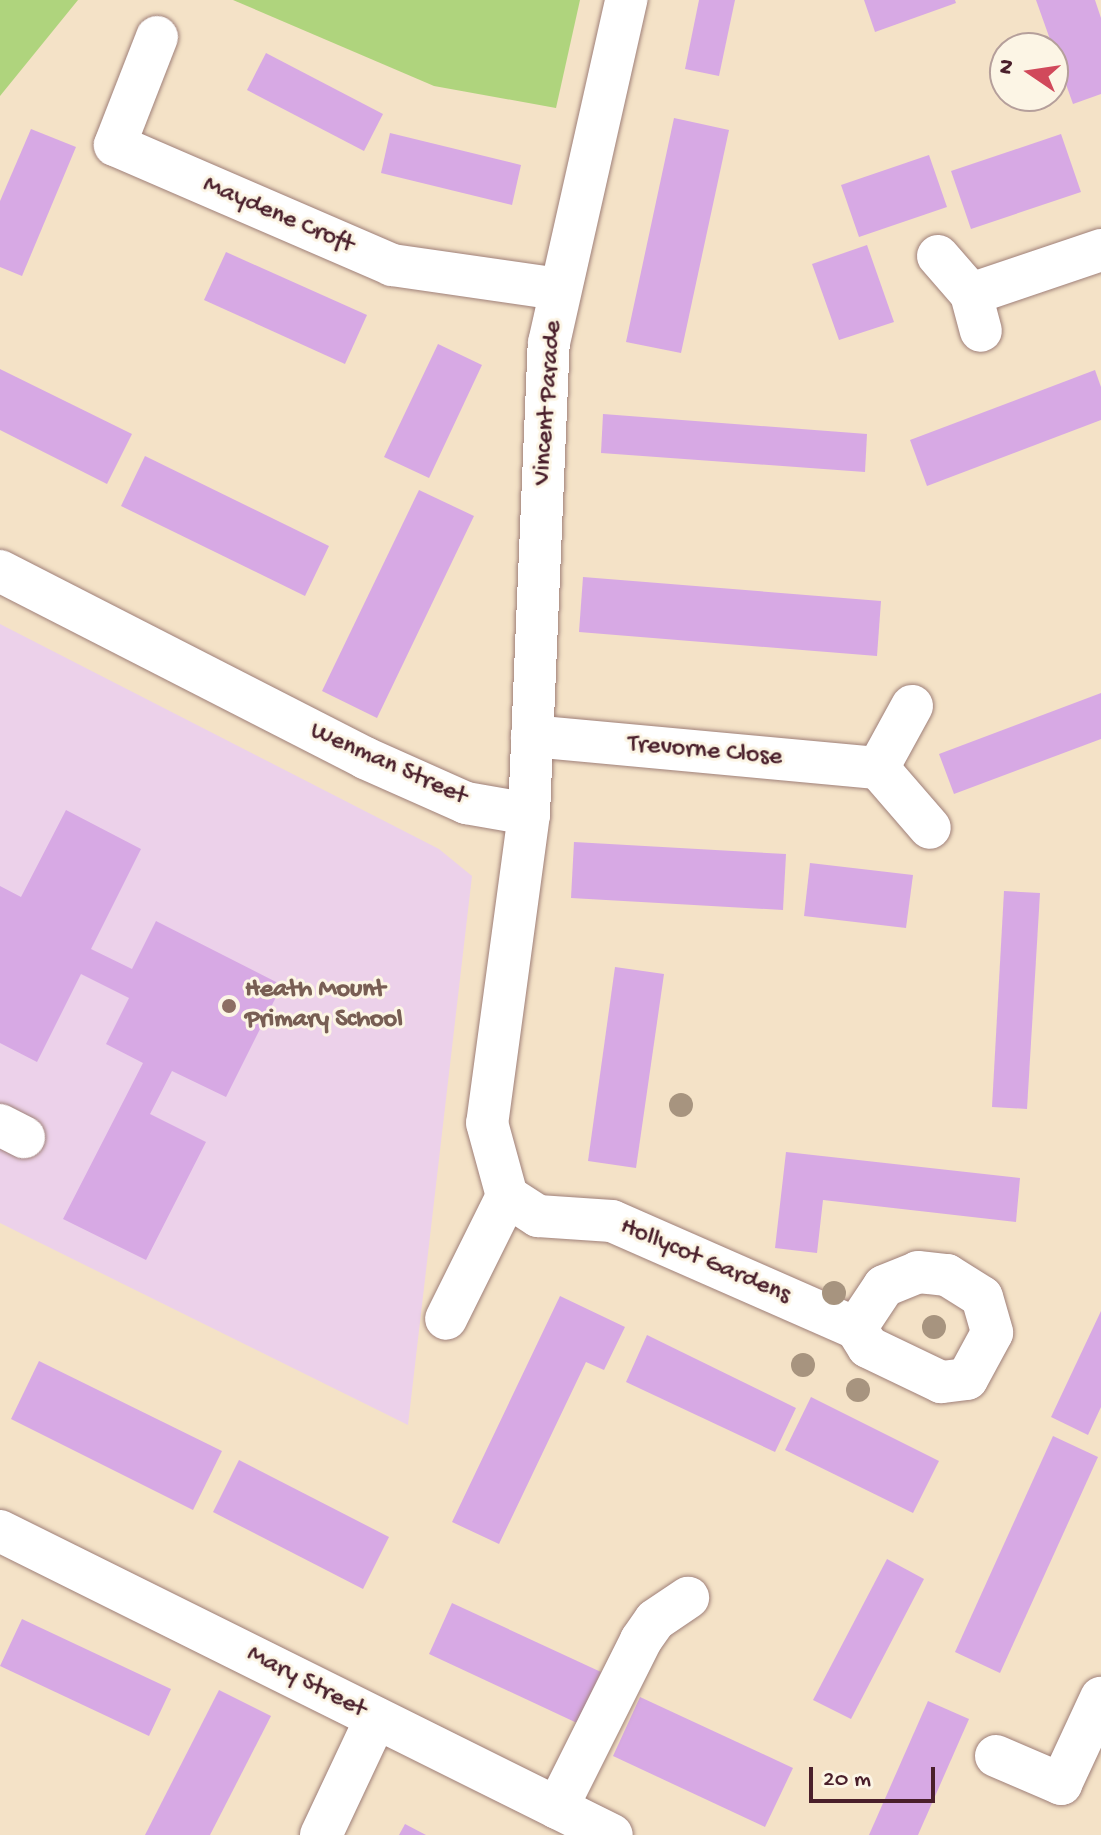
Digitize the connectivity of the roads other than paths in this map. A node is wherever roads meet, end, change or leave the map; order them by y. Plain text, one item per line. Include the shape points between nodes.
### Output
1 (626, 0) edge
2 (157, 37) dead end
3 (1101, 250) edge
4 (938, 256) dead end
5 (559, 289) junction
6 (0, 571) edge
7 (912, 706) dead end
8 (532, 736) junction
9 (878, 768) junction
10 (529, 814) junction
11 (930, 828) dead end
12 (507, 1196) junction
13 (446, 1319) dead end
14 (856, 1328) dead end
15 (0, 1531) edge
16 (688, 1598) dead end
17 (1101, 1698) edge
18 (376, 1718) junction
19 (996, 1756) dead end
20 (557, 1808) junction
21 (321, 1835) edge
22 (612, 1835) edge

1 - 5 street, Vincent Parade
2 - 5 street, Maydene Croft via 115,145 392,265
3 - 4 street via 976,313
5 - 8 street, Vincent Parade via 549,343
6 - 10 street, Wenman Street via 365,758 466,803
7 - 9 street
8 - 9 street, Trevorne Close
8 - 10 street, Vincent Parade
9 - 11 street
10 - 12 street via 487,1123
12 - 13 street
12 - 14 street, Hollycot Gardens via 538,1216 612,1221
15 - 18 street, Mary Street
16 - 20 street via 655,1620 641,1640
17 - 19 street via 1061,1784
18 - 20 street, Mary Street
18 - 21 street
20 - 22 street, Mary Street

